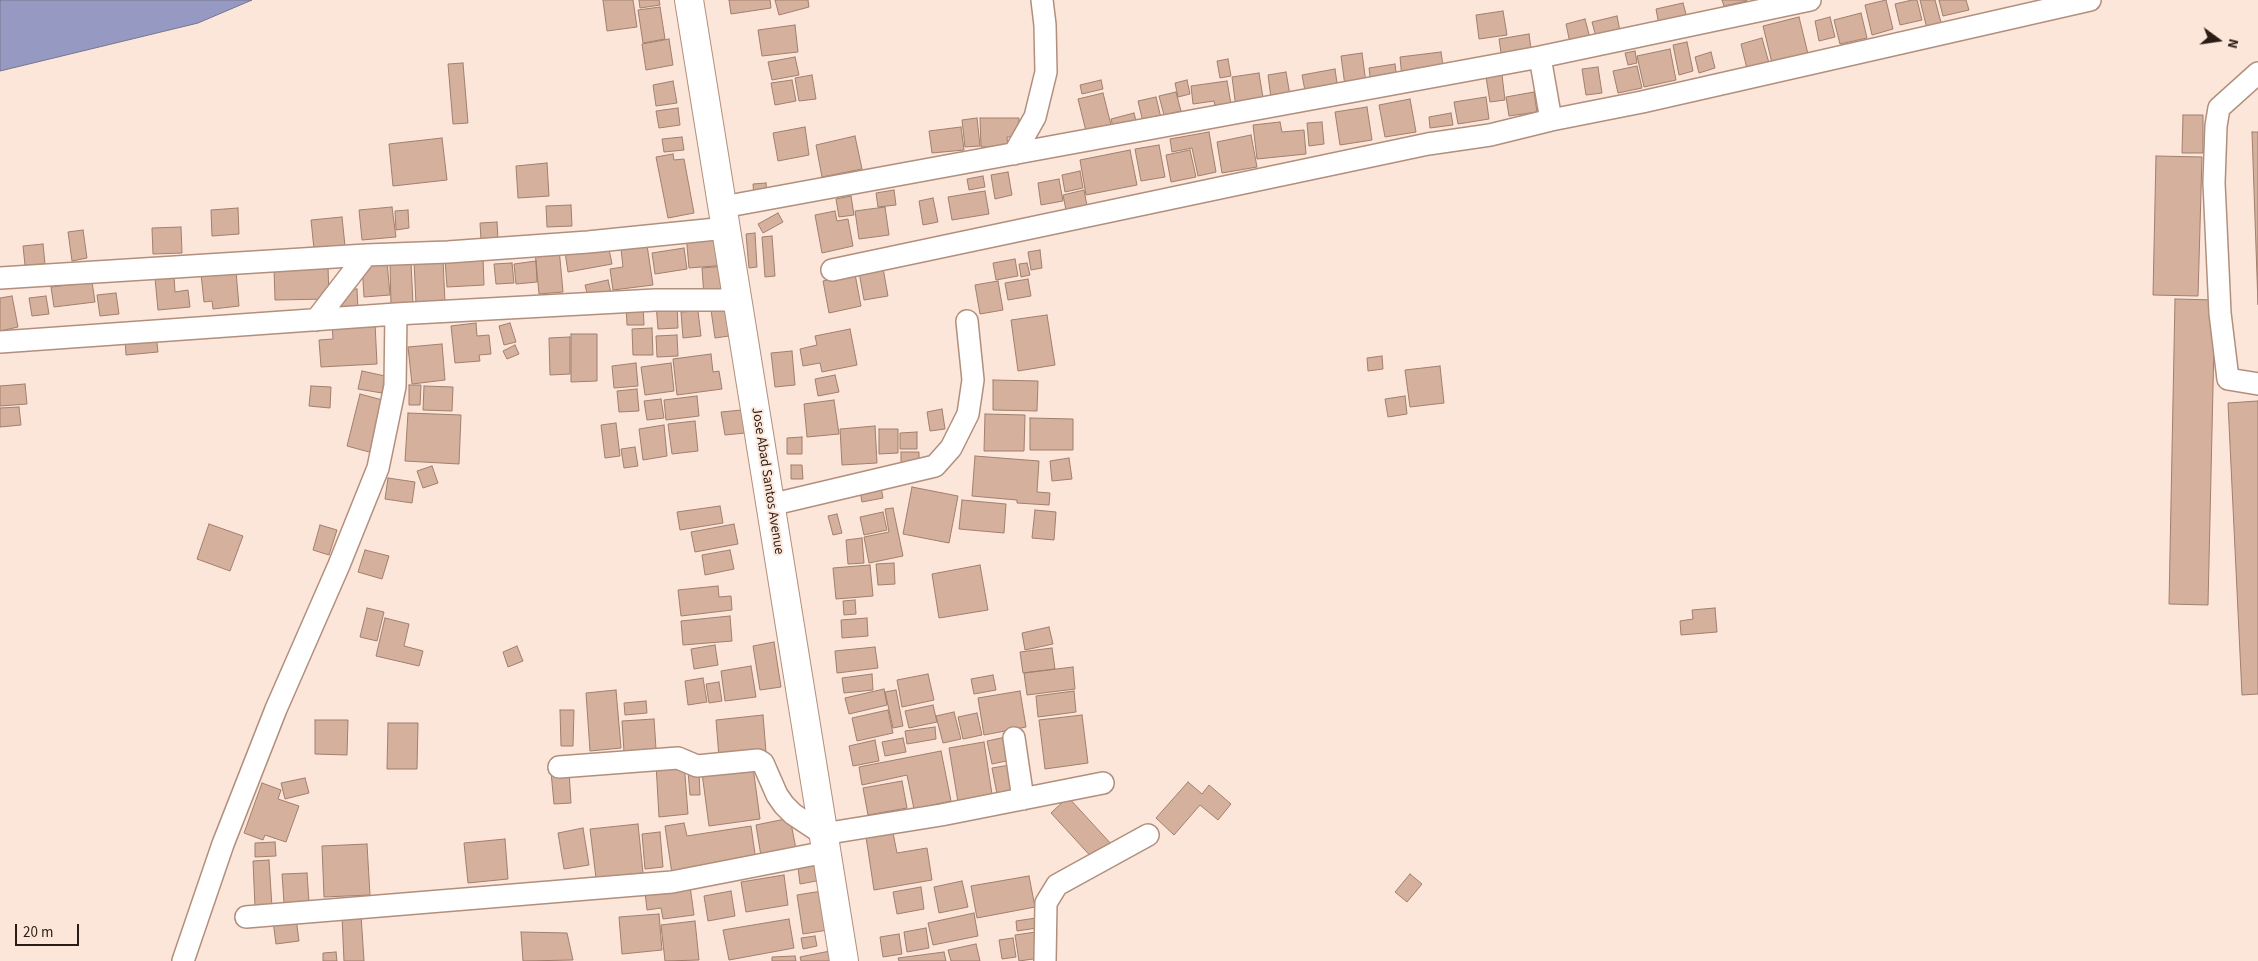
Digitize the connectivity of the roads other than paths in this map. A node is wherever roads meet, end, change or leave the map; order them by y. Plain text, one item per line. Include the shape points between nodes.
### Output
1 (690, 0) edge
2 (1042, 0) edge
3 (1810, 0) edge
4 (2090, 0) edge
5 (1540, 57) junction
6 (2258, 73) edge
7 (1551, 120) junction
8 (1014, 154) junction
9 (725, 218) junction
10 (366, 255) junction
11 (832, 270) dead end
12 (0, 278) edge
13 (739, 300) junction
14 (396, 314) junction
15 (316, 320) junction
16 (967, 321) dead end
17 (0, 342) edge
18 (2258, 384) edge
19 (770, 505) junction
20 (1014, 738) dead end
21 (559, 768) dead end
22 (1103, 783) dead end
23 (1023, 799) junction
24 (1148, 835) dead end
25 (824, 843) junction
26 (246, 917) dead end
27 (183, 961) edge
28 (844, 961) edge
29 (1045, 961) edge

1 - 9 highway, Jose Abad Santos Avenue
2 - 8 street via 1046,72 1035,117
3 - 5 street
4 - 7 street
5 - 7 street
5 - 8 street
6 - 18 street via 2219,108 2214,183 2220,313 2228,379
7 - 11 street via 1490,136 1428,144
8 - 9 street
9 - 10 street via 588,242
9 - 13 highway, Jose Abad Santos Avenue
10 - 12 street
10 - 15 street
13 - 14 street via 655,300
13 - 19 highway, Jose Abad Santos Avenue
14 - 15 street
14 - 27 street via 395,386 378,468 276,709 223,844
15 - 17 street
16 - 19 street via 973,380 968,414 951,448 935,466
19 - 25 highway, Jose Abad Santos Avenue
20 - 23 street
21 - 25 street via 678,758 697,766 758,760 763,763 784,805
22 - 23 street
23 - 25 street
24 - 29 street via 1057,885 1046,904
25 - 26 street via 672,882
25 - 28 highway, Jose Abad Santos Avenue

